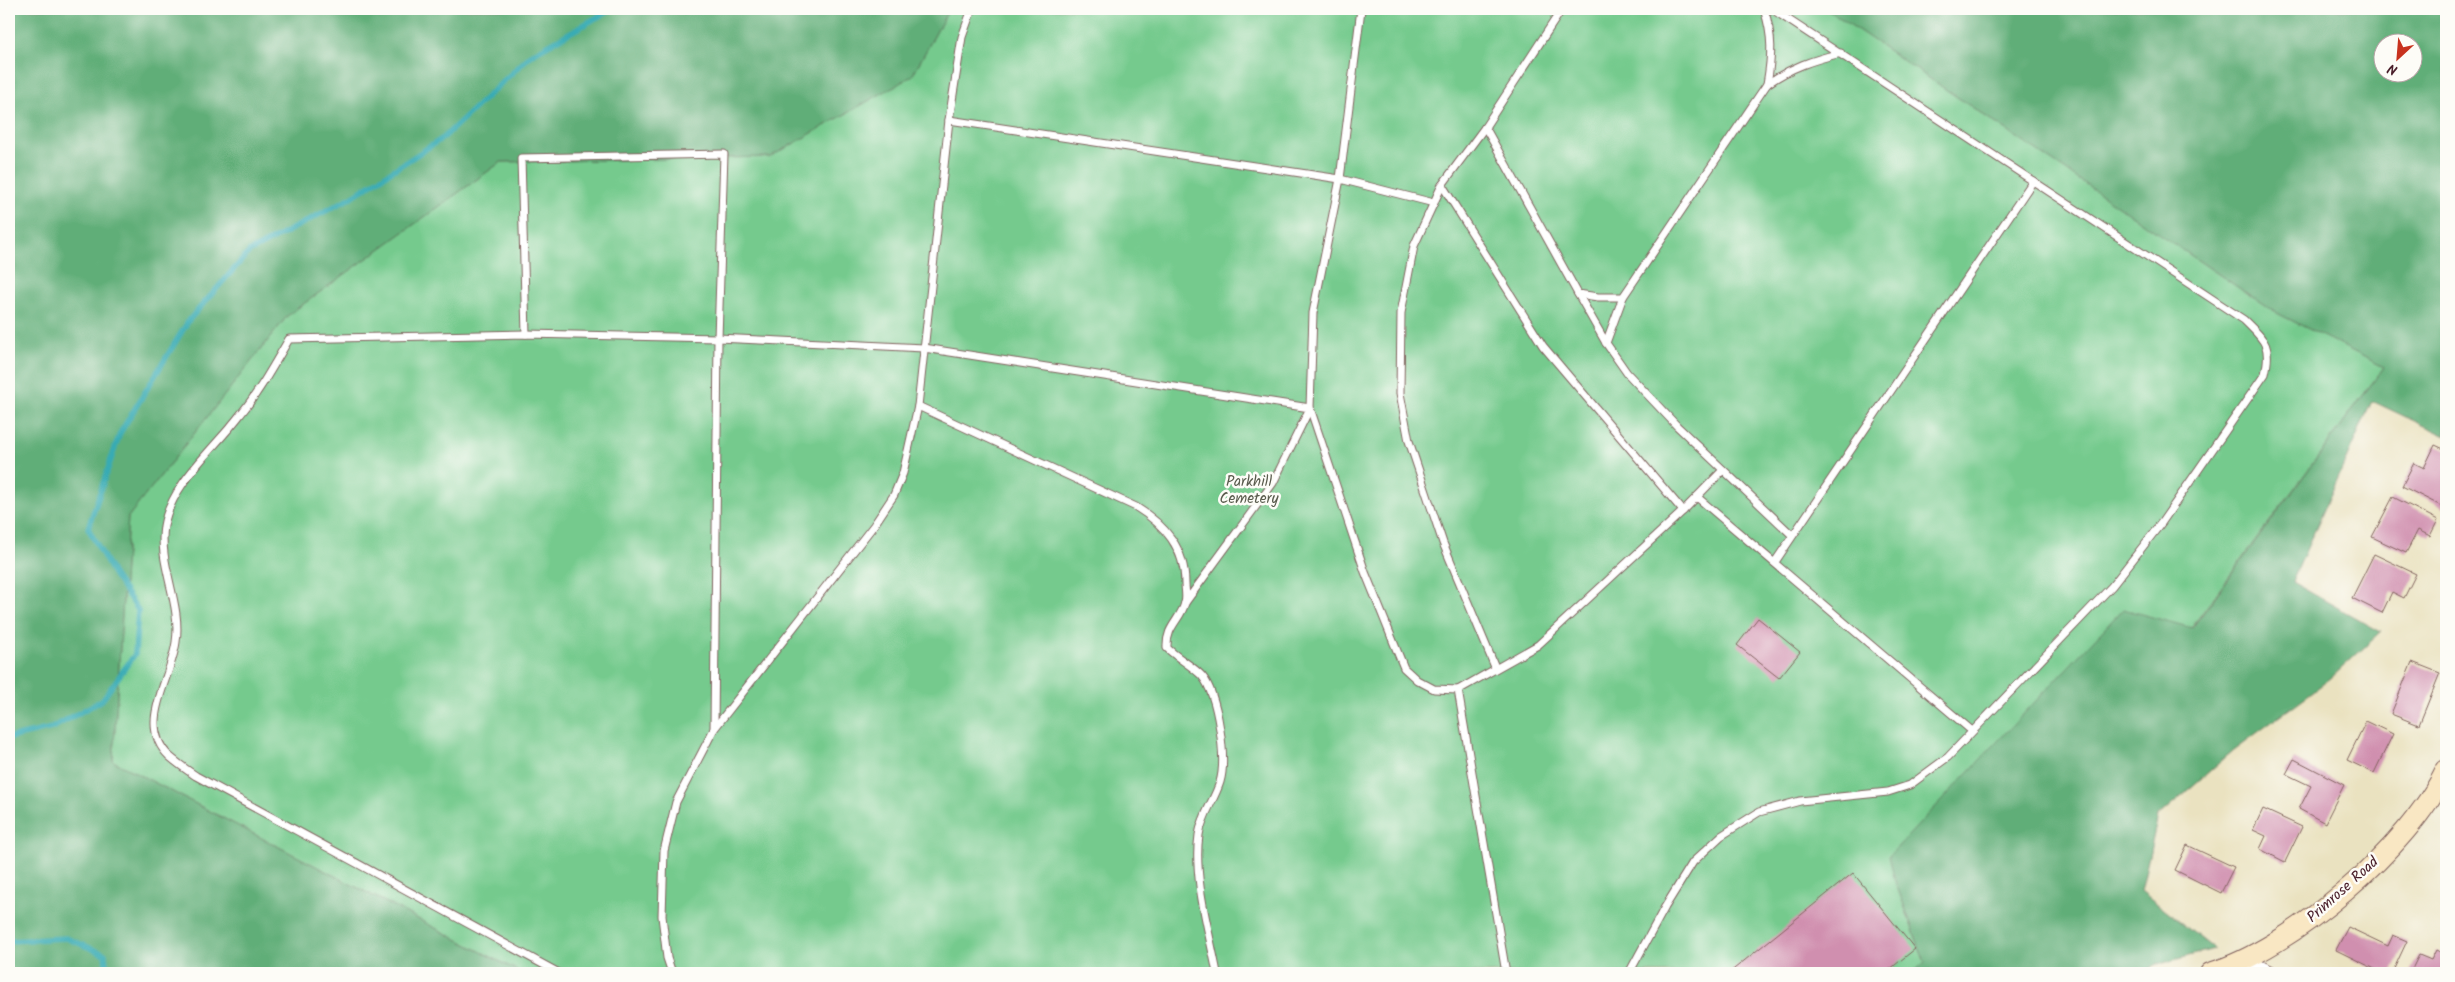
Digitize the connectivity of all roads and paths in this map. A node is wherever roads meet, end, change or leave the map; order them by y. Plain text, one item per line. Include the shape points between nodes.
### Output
1 (972, 9) edge
2 (1361, 9) edge
3 (1562, 9) edge
4 (1764, 9) edge
5 (1772, 9) edge
6 (1841, 53) junction
7 (1767, 84) junction
8 (949, 120) junction
9 (1485, 127) junction
10 (1340, 178) junction
11 (2033, 181) junction
12 (1442, 185) junction
13 (1434, 203) junction
14 (1578, 294) junction
15 (1623, 297) junction
16 (526, 334) junction
17 (718, 338) junction
18 (1606, 343) junction
19 (924, 348) junction
20 (918, 406) junction
21 (1310, 408) junction
22 (1724, 470) junction
23 (1697, 497) junction
24 (1683, 511) junction
25 (1792, 535) junction
26 (1775, 562) junction
27 (1185, 603) junction
28 (1495, 667) junction
29 (1458, 690) junction
30 (714, 729) junction
31 (1972, 731) junction
32 (2446, 770) edge
33 (2245, 960) junction
34 (559, 973) edge
35 (672, 973) edge
36 (1217, 973) edge
37 (1506, 973) edge
38 (1629, 973) edge
39 (2210, 973) edge
40 (2270, 973) edge

1 - 8 lane via 962,37
2 - 10 lane
3 - 9 lane
4 - 7 lane via 1771,31 1772,57
5 - 6 lane
6 - 7 lane via 1806,61
6 - 11 lane
7 - 15 lane
8 - 10 lane
8 - 19 lane
9 - 12 lane
9 - 14 lane
10 - 13 lane
10 - 21 lane via 1313,313
11 - 25 lane
11 - 31 lane via 2244,320 2262,337 2269,355 2259,382 2162,522 2112,586
12 - 13 lane
12 - 24 lane via 1543,346
13 - 28 lane via 1414,246 1406,281 1401,313 1400,393 1409,441 1443,543
14 - 15 lane
14 - 18 lane
15 - 18 lane
16 - 17 lane
16 - 17 lane via 521,158 724,154
16 - 34 lane via 289,338 242,414 184,479 164,525 163,546 178,630 174,656 156,704 153,724 168,755 196,776
17 - 19 lane
17 - 30 lane
18 - 22 lane via 1627,373
19 - 20 lane
19 - 21 lane
20 - 27 lane via 1154,518 1170,534 1185,568
20 - 30 lane via 904,473 894,495
21 - 27 lane via 1273,483
21 - 29 lane via 1365,572 1404,668 1434,689
22 - 23 lane
22 - 25 lane
23 - 24 lane
23 - 26 lane
24 - 28 lane via 1538,645
25 - 26 lane
26 - 31 lane
27 - 36 lane via 1166,637 1167,648 1202,676 1212,692 1224,768 1220,784 1203,815 1199,836 1199,866
28 - 29 lane
29 - 37 lane
30 - 35 lane via 676,802 664,852 662,916
31 - 38 lane via 1948,757 1910,785 1888,792 1800,800 1759,812 1721,836 1693,862
32 - 33 street, Primrose Road via 2418,814 2336,900 2303,925
33 - 39 street, Primrose Road
33 - 40 street

